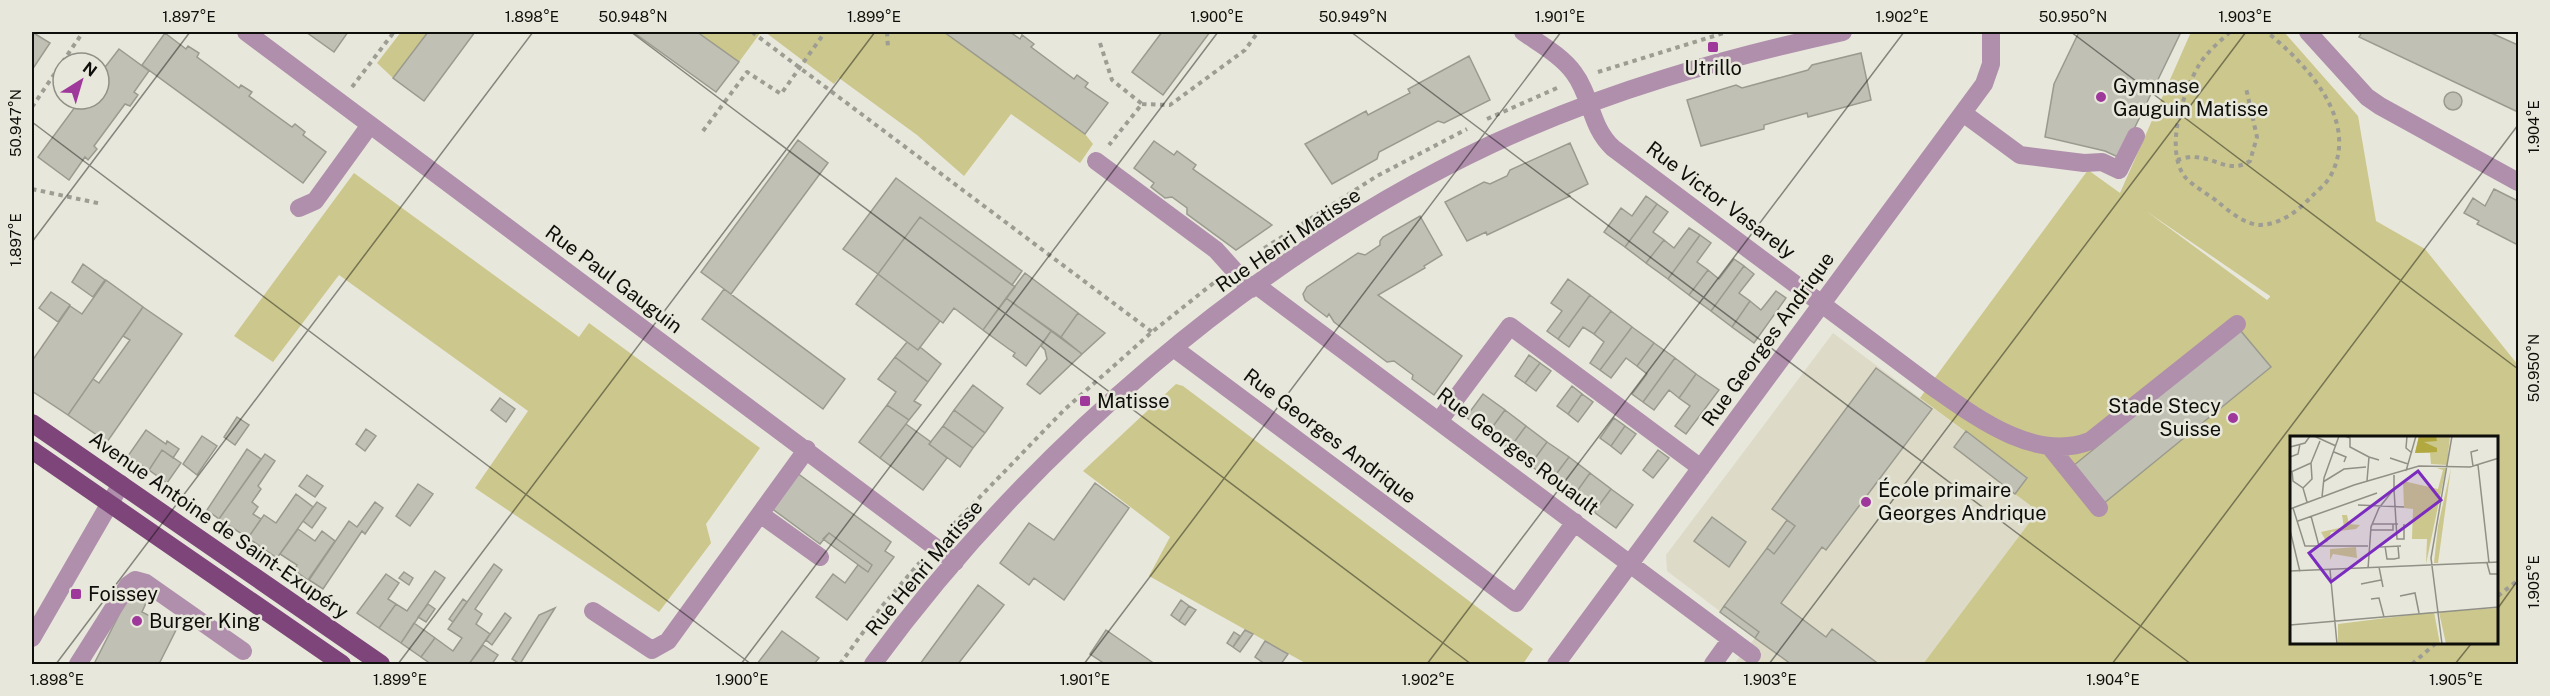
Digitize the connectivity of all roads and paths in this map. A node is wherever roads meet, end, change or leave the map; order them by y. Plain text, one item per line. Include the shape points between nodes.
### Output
1 (83, 32) edge
2 (246, 32) edge
3 (394, 32) edge
4 (752, 32) edge
5 (825, 32) edge
6 (887, 32) edge
7 (1258, 32) edge
8 (1523, 32) edge
9 (1843, 32) edge
10 (1991, 32) edge
11 (2230, 32) edge
12 (2267, 32) edge
13 (2308, 32) edge
14 (1100, 43) dead end
15 (888, 48) dead end
16 (800, 67) junction
17 (2246, 88) dead end
18 (341, 102) junction
19 (1142, 104) junction
20 (1587, 105) junction
21 (32, 107) edge
22 (1963, 113) junction
23 (370, 125) junction
24 (703, 131) dead end
25 (2136, 136) dead end
26 (2176, 160) junction
27 (1096, 161) joint
28 (2518, 182) edge
29 (32, 189) edge
30 (102, 204) dead end
31 (299, 208) dead end
32 (1253, 287) junction
33 (1822, 303) junction
34 (2237, 324) dead end
35 (1175, 349) junction
36 (1439, 420) junction
37 (32, 423) edge
38 (2050, 447) junction
39 (807, 449) junction
40 (32, 450) edge
41 (1701, 468) junction
42 (121, 484) junction
43 (110, 503) junction
44 (2098, 508) dead end
45 (760, 514) junction
46 (1575, 522) junction
47 (820, 557) dead end
48 (955, 562) junction
49 (1631, 564) junction
50 (2518, 580) edge
51 (2499, 595) edge
52 (593, 611) dead end
53 (32, 638) edge
54 (1731, 639) junction
55 (2434, 645) edge
56 (243, 651) dead end
57 (1752, 655) dead end
58 (78, 664) edge
59 (342, 664) edge
60 (381, 664) edge
61 (875, 664) edge
62 (1556, 664) edge
63 (1713, 664) edge
64 (2412, 664) edge

1 - 21 path
2 - 18 street, Rue Paul Gauguin
3 - 18 path
4 - 16 path
5 - 16 path
6 - 15 path
7 - 19 path via 1245,50 1170,105
8 - 20 street, Rue Victor Vasarely via 1567,65 1578,79
9 - 20 street, Rue Henri Matisse via 1688,69
10 - 22 street, Rue Georges Andrique via 1989,72
11 - 26 path via 2198,66 2180,114 2174,147
12 - 26 path via 2296,57 2337,118 2337,160 2329,178 2288,217 2260,225 2239,218 2186,177
13 - 28 street via 2367,97
14 - 19 path via 1112,80
16 - 24 path via 781,94 747,72
16 - 35 path
17 - 26 path via 2257,137 2250,161 2230,167 2196,156
18 - 23 street, Rue Paul Gauguin
19 - 27 path
20 - 32 street, Rue Henri Matisse via 1493,144 1436,173 1318,242
20 - 33 street, Rue Victor Vasarely via 1598,132 1613,148
22 - 25 street via 2020,155 2102,162 2119,170
22 - 33 street, Rue Georges Andrique
23 - 31 street via 315,201
23 - 39 street, Rue Paul Gauguin
27 - 32 street, Rue Georges Rouault via 1216,250
29 - 30 path
32 - 35 street, Rue Henri Matisse
32 - 36 street, Rue Georges Rouault
33 - 38 street, Rue Victor Vasarely via 1971,414 2001,430
33 - 41 street, Rue Georges Andrique
34 - 38 street via 2102,433 2078,446
35 - 46 street, Rue Georges Andrique via 1516,603
35 - 48 street, Rue Henri Matisse via 1051,458
36 - 41 street via 1510,326
36 - 46 street, Rue Georges Rouault
37 - 42 main road, Avenue Antoine de Saint-Exupéry
38 - 44 street
39 - 45 street
39 - 48 street, Rue Paul Gauguin
40 - 43 main road
41 - 49 street, Rue Georges Andrique
42 - 43 street
42 - 60 main road, Avenue Antoine de Saint-Exupéry
43 - 53 street
43 - 59 main road
45 - 47 street
45 - 52 street via 668,640 652,650
46 - 49 street, Rue Georges Rouault
48 - 61 street, Rue Henri Matisse
49 - 54 street, Rue Georges Rouault
49 - 62 street, Rue Georges Andrique
50 - 51 path
54 - 57 street, Rue Georges Rouault
54 - 63 street
55 - 64 path
56 - 58 street via 146,583 135,580

